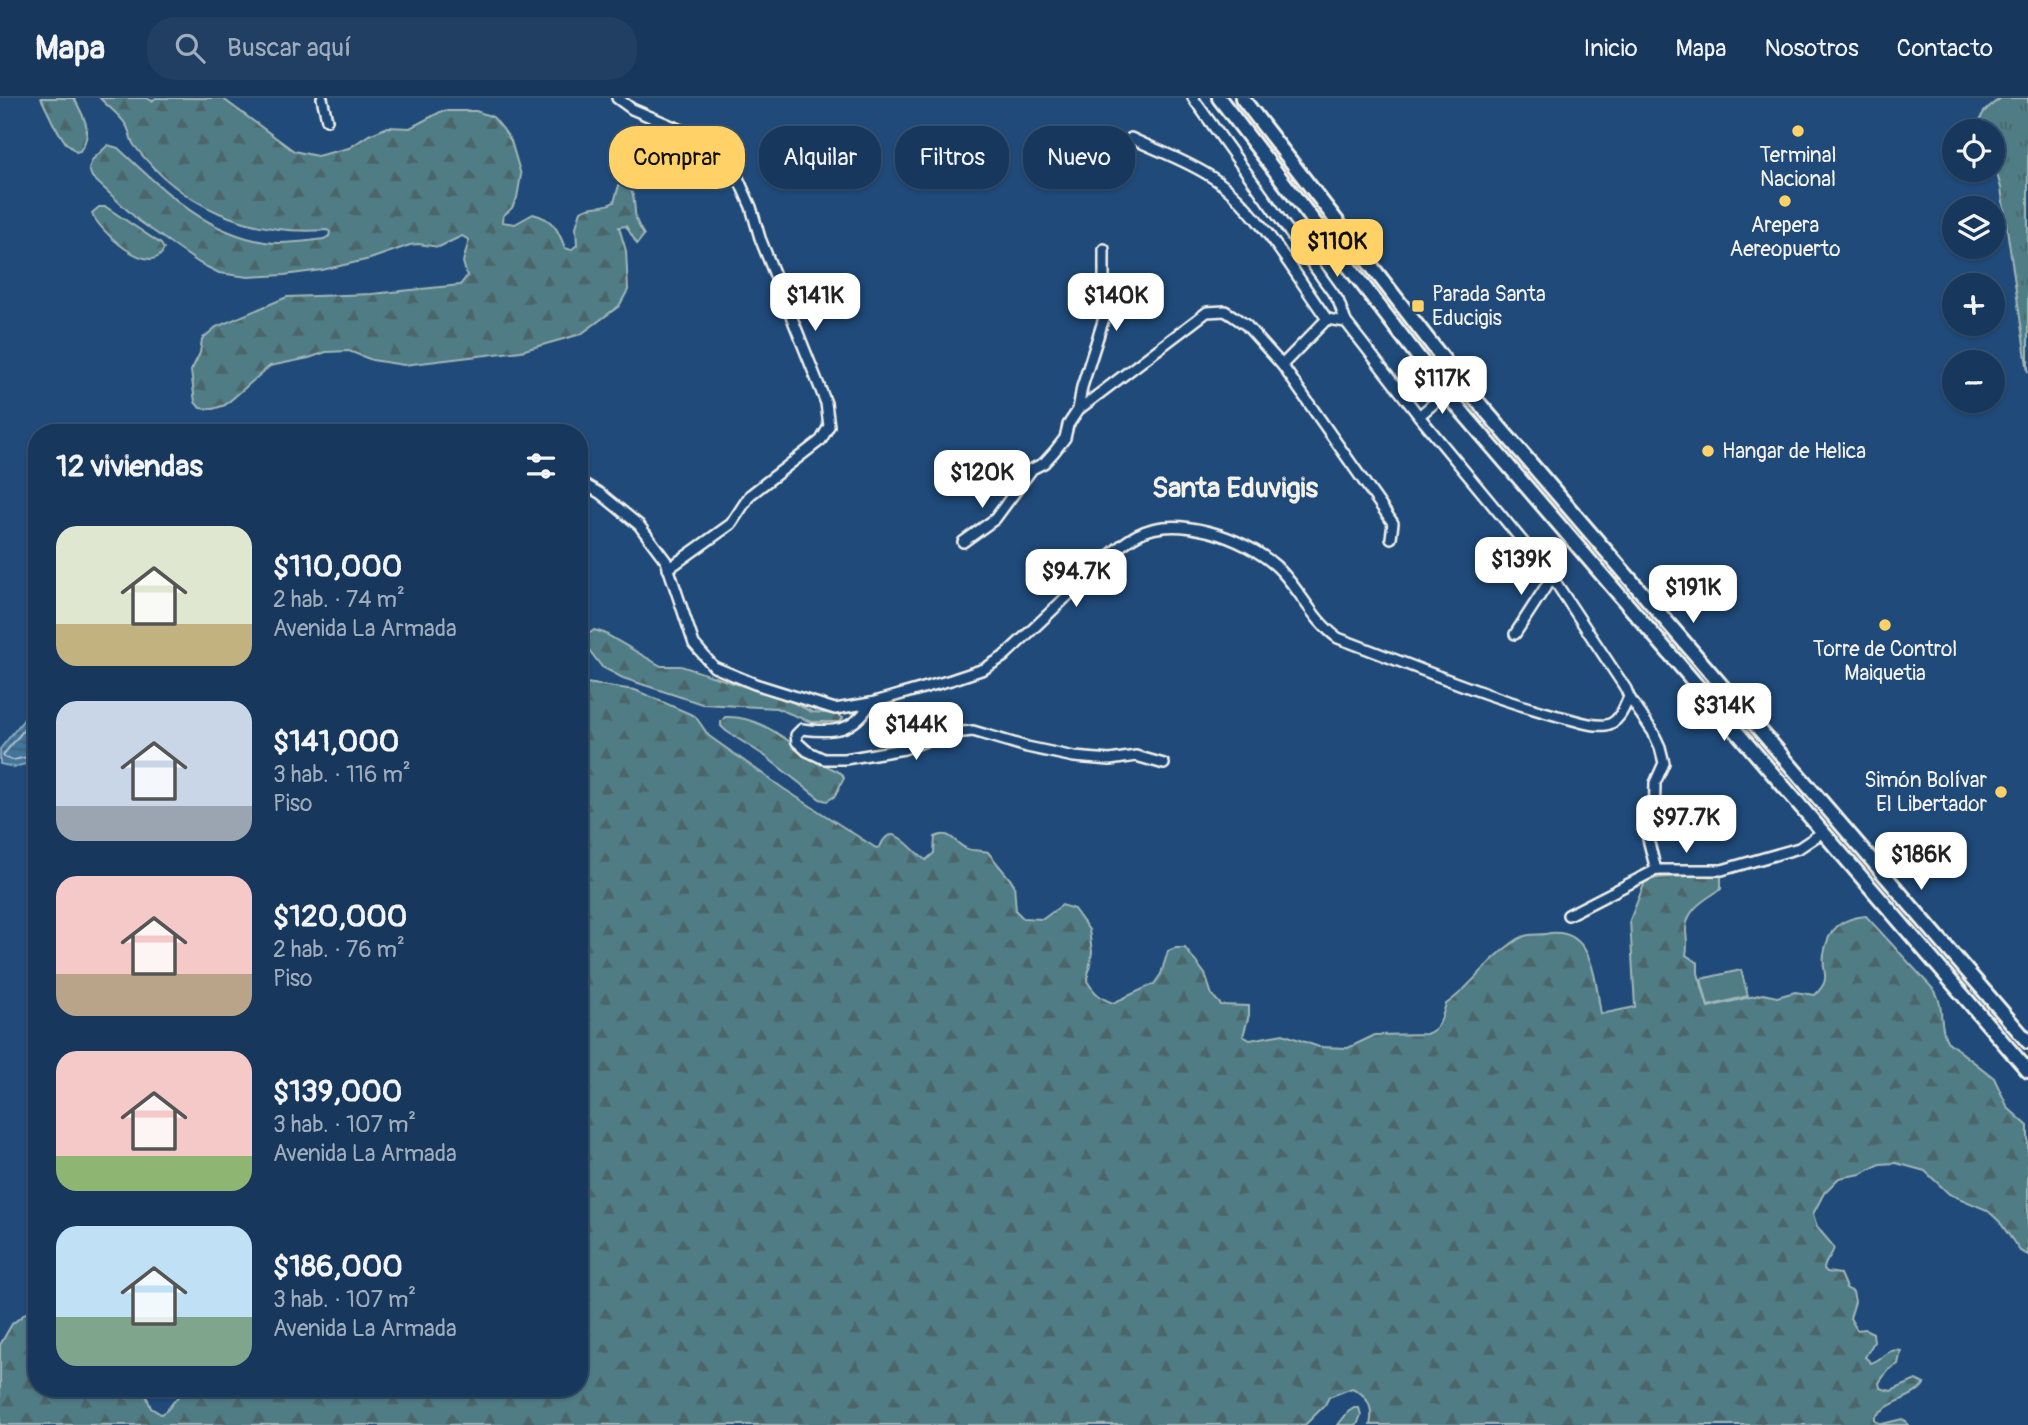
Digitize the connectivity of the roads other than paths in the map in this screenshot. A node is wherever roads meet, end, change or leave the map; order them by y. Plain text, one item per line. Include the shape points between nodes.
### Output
1 (322, 98) edge
2 (617, 98) edge
3 (1193, 98) edge
4 (1219, 98) edge
5 (1242, 98) edge
6 (327, 120) dead end
7 (1135, 140) edge
8 (1104, 250) dead end
9 (1327, 319) junction
10 (1346, 322) junction
11 (1282, 365) junction
12 (1460, 381) junction
13 (1446, 393) junction
14 (1078, 410) junction
15 (1419, 416) junction
16 (588, 486) edge
17 (1391, 538) dead end
18 (963, 542) dead end
19 (668, 569) junction
20 (1552, 577) junction
21 (1515, 634) dead end
22 (1629, 697) junction
23 (871, 703) junction
24 (1164, 764) dead end
25 (1822, 832) junction
26 (1656, 870) junction
27 (1568, 915) dead end
28 (2028, 1042) edge
29 (2028, 1070) edge

1 - 6 street
2 - 19 street via 686,132 734,169 826,403 828,426 821,440 750,495 732,524
3 - 10 street via 1338,300
4 - 13 main road
5 - 12 main road
7 - 9 street via 1230,191
8 - 14 street via 1104,318
9 - 10 street
9 - 11 street
10 - 15 street
11 - 14 street via 1246,325 1225,311 1208,312
11 - 17 street via 1393,523
12 - 13 street
12 - 28 main road
13 - 15 street
13 - 25 main road
14 - 18 street via 1054,452 1032,469 995,519
15 - 20 street
16 - 19 street via 639,525
19 - 23 street via 694,644 714,667 835,709
20 - 21 street
20 - 22 street
22 - 23 street via 1614,722 1604,725 1507,701 1338,638 1317,620 1277,567 1256,551 1200,529 1167,526 1138,533 1003,657 984,669
22 - 26 street via 1653,732 1664,764 1655,783 1654,830 1646,831
23 - 24 street via 856,723 824,732 802,729 797,742 824,758 845,759 973,731 1074,757 1110,760 1136,756
25 - 26 street via 1799,848 1723,870
25 - 29 main road
26 - 27 street

